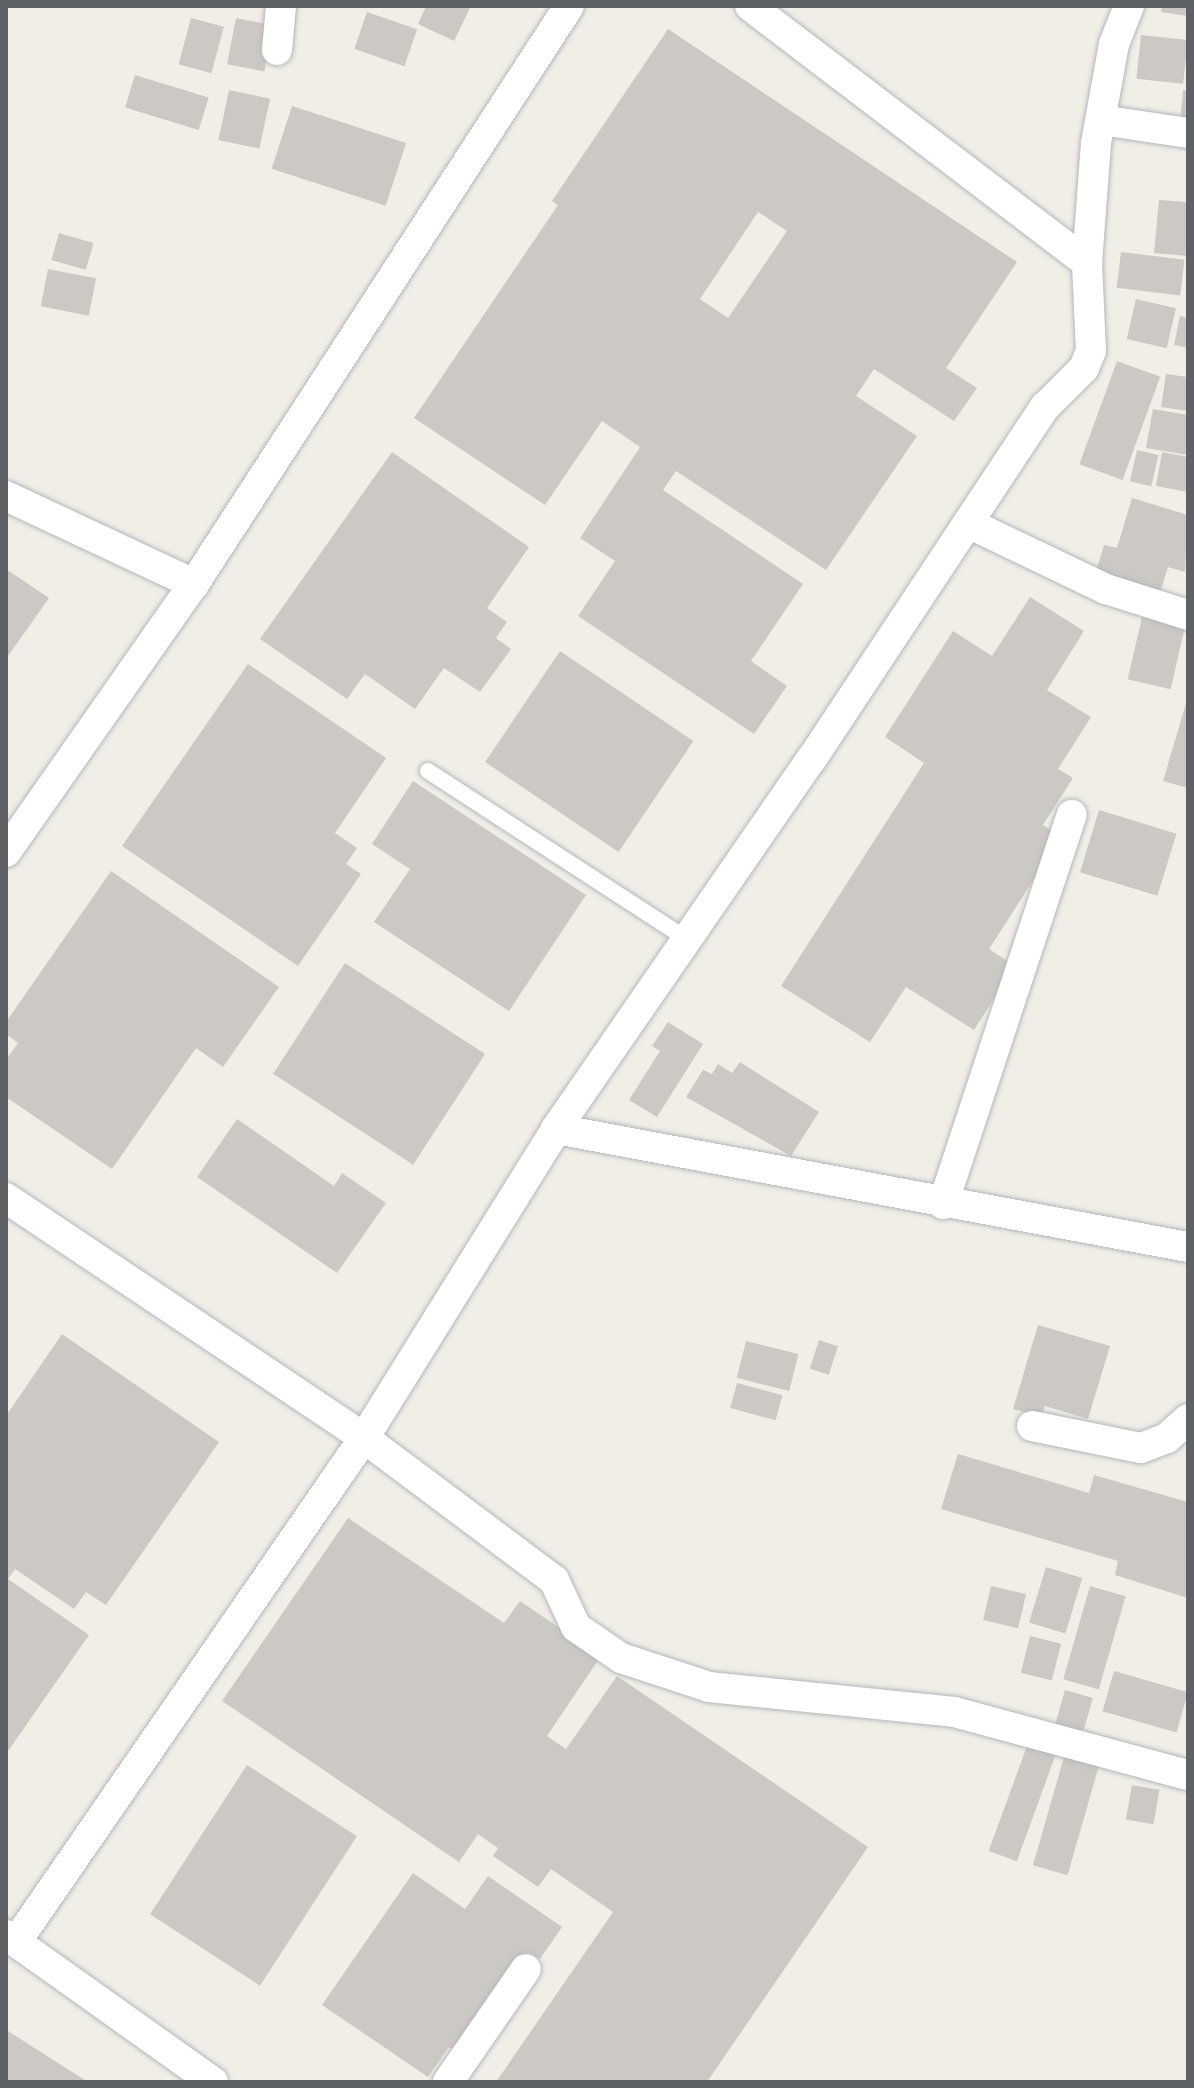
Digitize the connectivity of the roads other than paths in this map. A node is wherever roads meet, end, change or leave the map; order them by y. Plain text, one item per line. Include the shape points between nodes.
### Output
1 (281, 6) edge
2 (569, 6) edge
3 (750, 6) edge
4 (1129, 6) edge
5 (277, 50) dead end
6 (1101, 120) junction
7 (1188, 133) edge
8 (1087, 263) junction
9 (6, 496) edge
10 (968, 523) junction
11 (194, 584) junction
12 (1188, 615) edge
13 (428, 771) dead end
14 (1072, 815) dead end
15 (6, 852) edge
16 (687, 939) junction
17 (556, 1129) junction
18 (6, 1198) edge
19 (943, 1204) junction
20 (1188, 1247) edge
21 (1188, 1419) edge
22 (1032, 1426) dead end
23 (364, 1438) junction
24 (1188, 1775) edge
25 (11, 1938) edge
26 (526, 1969) dead end
27 (213, 2082) edge
28 (448, 2082) edge

1 - 5 street
2 - 11 street
3 - 8 street
4 - 6 street via 1114,44
6 - 7 street
6 - 8 street
8 - 10 street via 1092,332 1084,368 1045,407
9 - 11 street
10 - 12 street via 1106,589
10 - 16 street
11 - 15 street
13 - 16 lane
14 - 19 street
16 - 17 street
17 - 19 street
17 - 23 street
18 - 23 street
19 - 20 street
21 - 22 street via 1167,1438 1141,1448
23 - 24 street via 554,1580 576,1627 595,1644 659,1675 709,1687 954,1712
23 - 25 street
25 - 27 street
26 - 28 street

